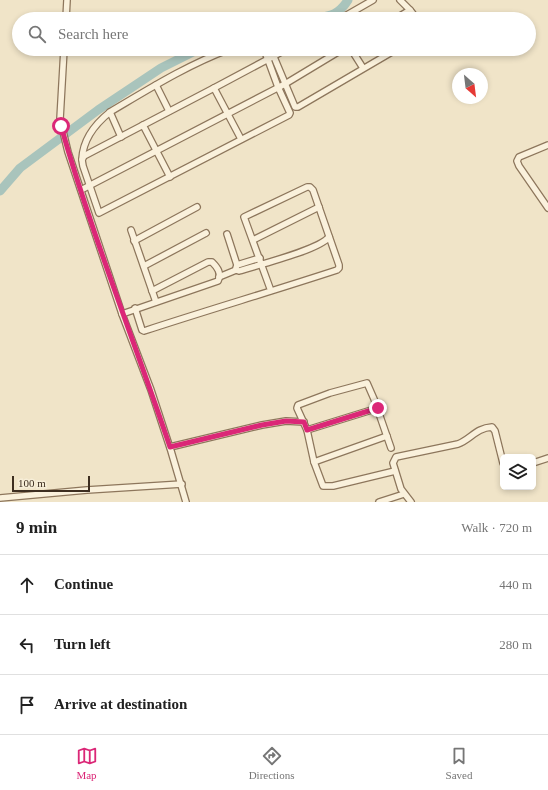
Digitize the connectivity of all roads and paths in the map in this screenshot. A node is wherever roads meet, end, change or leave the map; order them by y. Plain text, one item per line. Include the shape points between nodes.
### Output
1 (67, 0) edge
2 (374, 0) edge
3 (400, 0) edge
4 (410, 10) joint
5 (66, 12) edge
6 (353, 12) edge
7 (407, 12) edge
8 (64, 56) edge
9 (212, 56) edge
10 (267, 56) edge
11 (331, 56) edge
12 (355, 56) edge
13 (384, 56) edge
14 (274, 57) joint
15 (268, 59) junction
16 (363, 68) junction
17 (285, 84) junction
18 (156, 85) junction
19 (278, 87) junction
20 (214, 88) junction
21 (110, 112) junction
22 (169, 112) junction
23 (227, 114) junction
24 (143, 125) junction
25 (121, 136) junction
26 (241, 140) junction
27 (548, 145) edge
28 (157, 151) junction
29 (82, 160) junction
30 (170, 177) junction
31 (90, 186) junction
32 (81, 190) junction
33 (197, 207) dead end
34 (319, 208) junction
35 (548, 208) edge
36 (131, 230) dead end
37 (206, 233) dead end
38 (227, 234) dead end
39 (329, 237) junction
40 (253, 240) junction
41 (134, 241) junction
42 (260, 258) junction
43 (262, 264) junction
44 (144, 266) junction
45 (237, 268) junction
46 (220, 277) junction
47 (152, 291) junction
48 (271, 291) junction
49 (156, 302) junction
50 (135, 308) junction
51 (122, 314) junction
52 (378, 408) junction
53 (304, 422) junction
54 (307, 430) junction
55 (387, 436) junction
56 (170, 447) junction
57 (391, 448) dead end
58 (501, 454) edge
59 (548, 458) edge
60 (314, 462) junction
61 (536, 462) edge
62 (395, 471) junction
63 (182, 484) junction
64 (404, 494) junction
65 (0, 498) edge
66 (186, 502) edge
67 (379, 502) edge
68 (411, 502) edge

1 - 5 street
2 - 6 street
3 - 4 street
4 - 7 street
8 - 32 street via 60,119
9 - 18 street
10 - 15 street
11 - 17 street
12 - 16 street
13 - 16 street
14 - 15 street
14 - 17 street
15 - 19 street
15 - 20 street
16 - 17 street via 298,107 295,107
17 - 19 street
18 - 21 street
18 - 22 street
19 - 23 street
19 - 26 street via 289,114
20 - 22 street
20 - 23 street
21 - 25 street
21 - 29 street via 101,119 88,137
22 - 24 street
23 - 26 street
23 - 28 street
24 - 25 street
24 - 28 street
25 - 29 street via 86,154
26 - 30 street
27 - 35 street via 519,157 516,161
28 - 30 street
28 - 31 street
29 - 31 street
30 - 31 street via 100,213
31 - 32 street
32 - 51 street
33 - 41 street
34 - 39 street
34 - 40 street
34 - 40 street via 313,190 307,187 245,216
36 - 41 street
37 - 44 street
38 - 45 street
39 - 43 street via 304,251
39 - 48 street via 339,265 337,270
40 - 42 street
41 - 44 street
42 - 43 street
42 - 45 street
43 - 45 street via 240,271
43 - 48 street
44 - 47 street
45 - 46 street
46 - 47 street via 217,267 210,261
46 - 49 street via 215,282
47 - 49 street
48 - 50 street via 144,331
49 - 50 street
50 - 51 street
51 - 56 street
52 - 53 street via 367,383 364,383 300,403 297,408
52 - 54 street
52 - 55 street
53 - 54 street
53 - 56 street via 286,421 262,425
54 - 60 street
55 - 57 street
55 - 60 street
56 - 63 street
58 - 62 street via 495,431 492,427 485,428 465,442 396,458 393,463
59 - 61 street
60 - 62 street via 321,483 326,487
62 - 64 street
63 - 65 street
63 - 66 street
64 - 67 street
64 - 68 street

